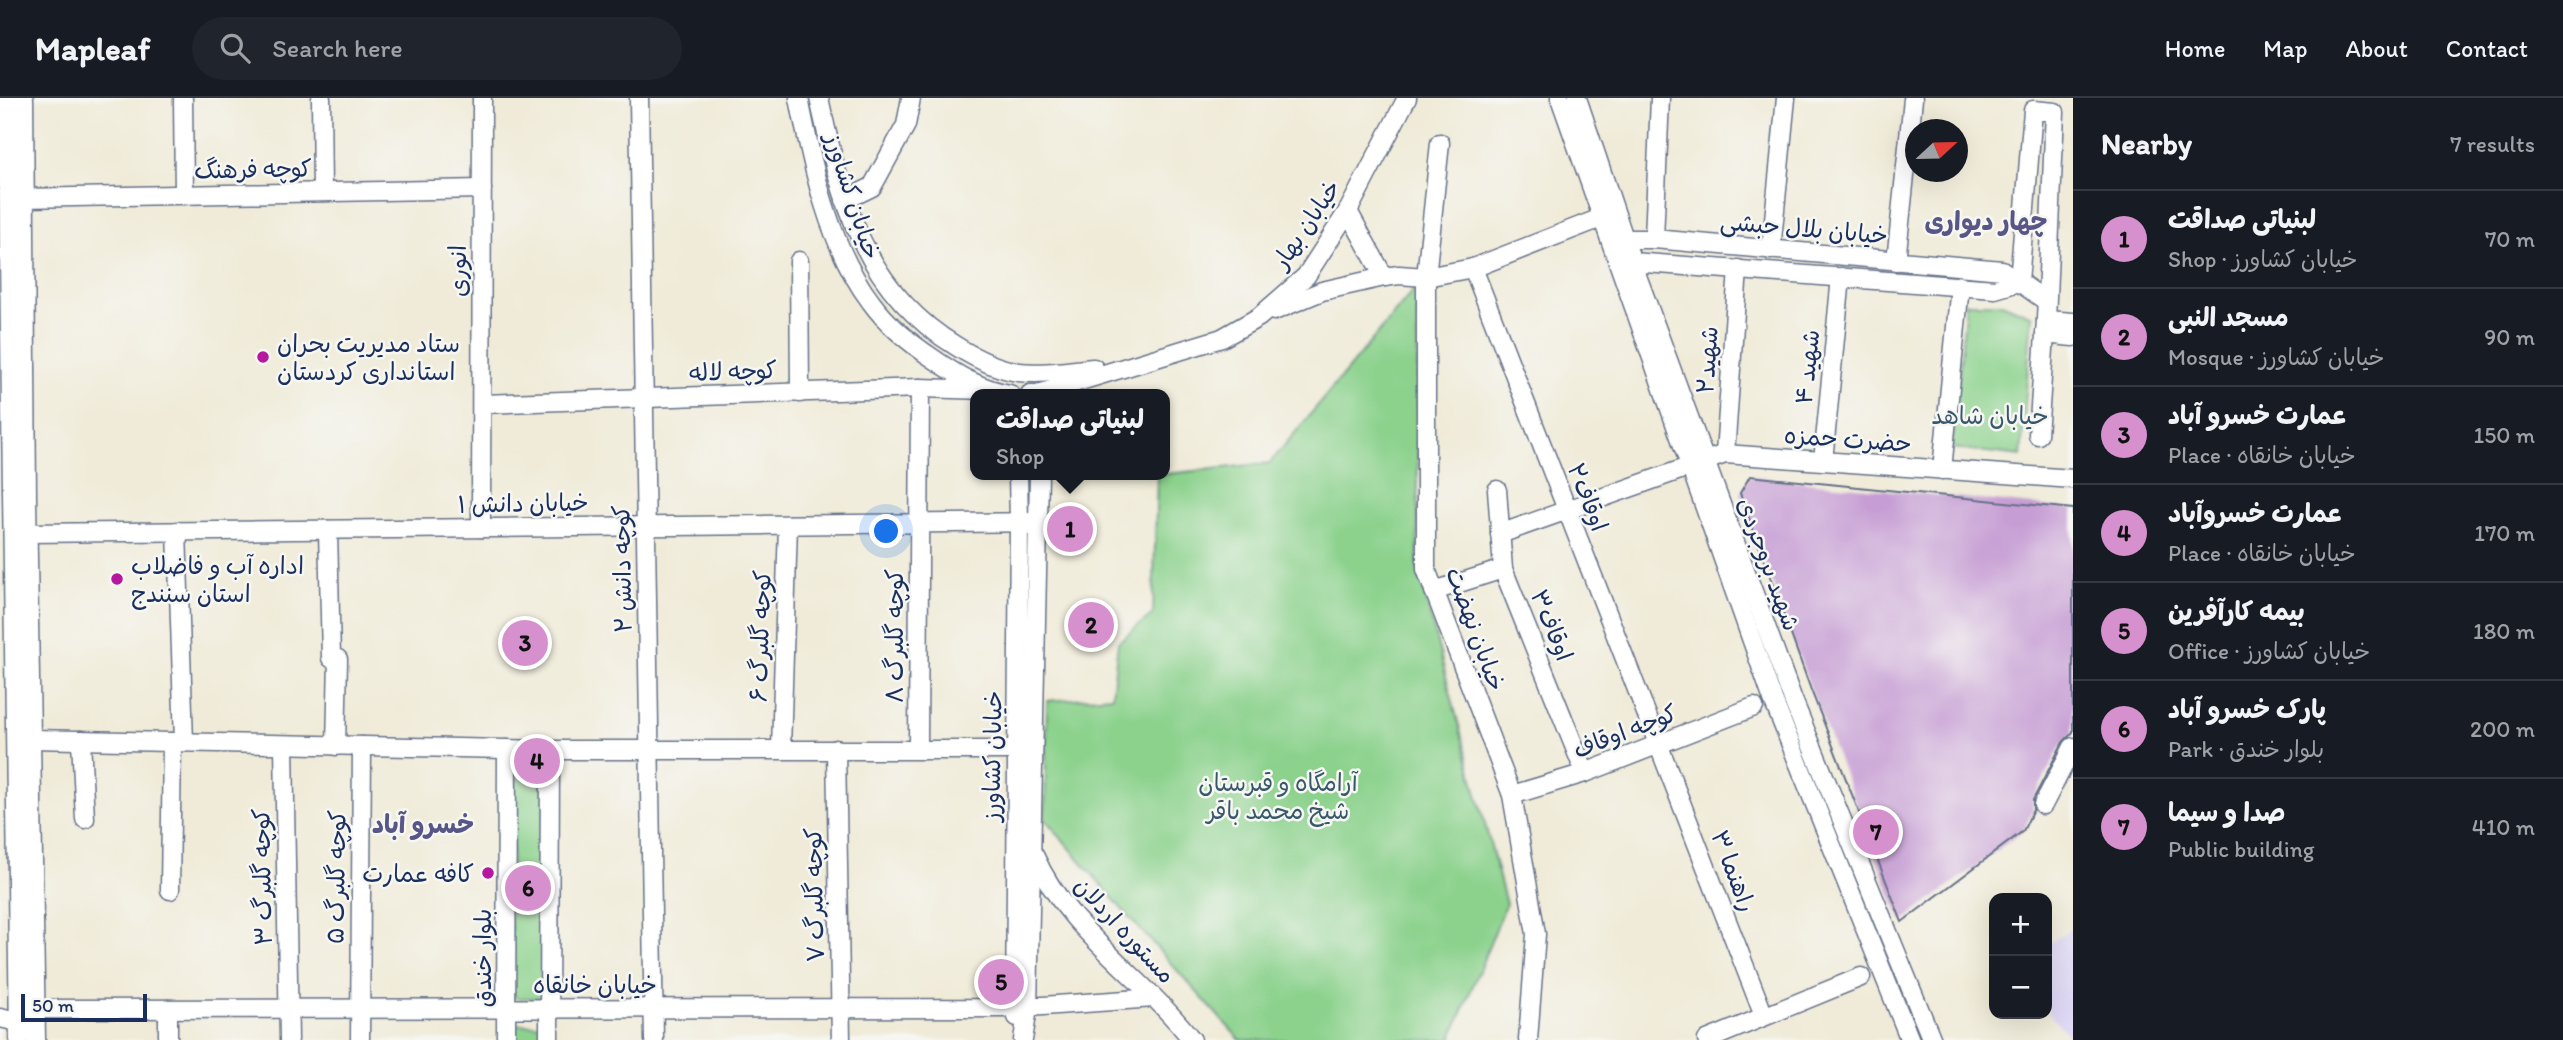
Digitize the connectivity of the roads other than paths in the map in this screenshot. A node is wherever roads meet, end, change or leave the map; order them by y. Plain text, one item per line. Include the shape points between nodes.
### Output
1 (7, 98) edge
2 (24, 98) edge
3 (183, 98) edge
4 (321, 98) edge
5 (482, 98) edge
6 (639, 98) edge
7 (799, 98) edge
8 (819, 98) edge
9 (911, 98) edge
10 (1407, 98) edge
11 (1560, 98) edge
12 (1577, 98) edge
13 (1660, 98) edge
14 (1786, 98) edge
15 (1913, 99) edge
16 (1440, 143) dead end
17 (482, 189) junction
18 (322, 192) junction
19 (184, 195) junction
20 (24, 198) junction
21 (845, 200) junction
22 (1348, 211) junction
23 (4, 218) edge
24 (1601, 218) junction
25 (1624, 239) junction
26 (1654, 239) junction
27 (1771, 250) junction
28 (799, 261) dead end
29 (1896, 261) junction
30 (1632, 262) junction
31 (1473, 268) junction
32 (1738, 270) junction
33 (1384, 277) junction
34 (1426, 277) junction
35 (1841, 277) junction
36 (2019, 282) junction
37 (1960, 285) junction
38 (2046, 301) junction
39 (1259, 317) junction
40 (2073, 321) edge
41 (2046, 327) junction
42 (2073, 337) edge
43 (1127, 365) junction
44 (1016, 372) junction
45 (1038, 373) junction
46 (920, 388) junction
47 (984, 389) edge
48 (1014, 389) edge
49 (1038, 389) edge
50 (1053, 389) edge
51 (970, 390) edge
52 (800, 393) junction
53 (644, 398) junction
54 (482, 404) junction
55 (2038, 435) dead end
56 (1725, 454) junction
57 (1823, 461) junction
58 (1697, 464) junction
59 (1942, 470) junction
60 (1017, 480) edge
61 (1038, 480) edge
62 (2073, 480) edge
63 (1497, 490) dead end
64 (1566, 511) junction
65 (1019, 522) junction
66 (1039, 522) junction
67 (918, 524) junction
68 (788, 525) junction
69 (13, 527) edge
70 (646, 527) junction
71 (481, 528) junction
72 (328, 530) junction
73 (177, 531) junction
74 (1500, 534) junction
75 (1503, 569) junction
76 (1434, 591) junction
77 (1754, 707) dead end
78 (31, 739) junction
79 (80, 740) junction
80 (178, 742) junction
81 (284, 744) junction
82 (1658, 744) junction
83 (337, 746) junction
84 (362, 746) junction
85 (2073, 747) edge
86 (649, 748) junction
87 (780, 749) junction
88 (836, 749) junction
89 (918, 749) junction
90 (508, 750) junction
91 (550, 750) junction
92 (1017, 750) junction
93 (1586, 773) junction
94 (1512, 795) junction
95 (2042, 805) dead end
96 (85, 819) dead end
97 (1031, 848) junction
98 (1044, 876) junction
99 (170, 890) dead end
100 (1861, 977) dead end
101 (1154, 998) junction
102 (358, 1008) junction
103 (506, 1008) junction
104 (549, 1008) junction
105 (654, 1008) junction
106 (841, 1008) junction
107 (1025, 1008) junction
108 (35, 1009) junction
109 (168, 1009) junction
110 (289, 1009) junction
111 (1765, 1016) junction
112 (0, 1018) edge
113 (19, 1031) edge
114 (1026, 1039) edge
115 (36, 1040) edge
116 (168, 1040) edge
117 (289, 1040) edge
118 (359, 1040) edge
119 (506, 1040) edge
120 (549, 1040) edge
121 (654, 1040) edge
122 (841, 1040) edge
123 (1192, 1040) edge
124 (1528, 1040) edge
125 (1707, 1040) edge
126 (1910, 1040) edge
127 (1932, 1040) edge

1 - 23 street
2 - 20 street
3 - 19 street
4 - 18 street
5 - 17 street, انوری
6 - 53 street, کوچه دانش ۲
7 - 47 street, خیابان کشاورز via 828,212 855,278 899,332
8 - 21 street, خیابان کشاورز
9 - 21 street via 906,125 872,187
10 - 22 street, خیابان بهار
11 - 24 street, شهید بروجردی
12 - 25 street, شهید بروجردی
13 - 26 street
14 - 27 street
15 - 29 street
16 - 34 street, خیابان نهضت
17 - 18 street, کوچه فرهنگ
17 - 54 street, انوری
18 - 19 street, کوچه فرهنگ
19 - 20 street, کوچه فرهنگ
20 - 69 street
21 - 44 street, خیابان کشاورز via 879,275 906,308 979,360
22 - 33 street
22 - 39 street, خیابان بهار via 1306,276
23 - 69 street
24 - 31 street
24 - 58 street, شهید بروجردی
25 - 26 street, خیابان بلال حبشی
25 - 30 street, شهید بروجردی
26 - 27 street, خیابان بلال حبشی
27 - 29 street, خیابان بلال حبشی
28 - 52 street
29 - 36 street, خیابان بلال حبشی via 2002,270
30 - 32 street, خیابان بلال حبشی
30 - 58 street, شهید بروجردی
31 - 34 street
31 - 64 street, اوقاف۲
32 - 35 street, خیابان بلال حبشی
32 - 56 street, شهید۲
33 - 34 street
33 - 39 street via 1322,291
34 - 76 street, خیابان نهضت via 1426,569
35 - 37 street, خیابان بلال حبشی
35 - 57 street, شهید ۴
36 - 37 street, خیابان بلال حبشی via 1995,289
36 - 38 street, خیابان بلال حبشی
36 - 38 street via 2033,110 2055,113
37 - 59 street
38 - 41 street
39 - 43 street, خیابان بهار via 1222,338
40 - 41 street
41 - 42 street
41 - 55 street
43 - 45 street, خیابان بهار
43 - 50 street, خیابان بهار
44 - 45 street, خیابان کشاورز
44 - 48 street, خیابان کشاورز
45 - 49 street
46 - 51 street, کوچه لاله
46 - 52 street, کوچه لاله
46 - 67 street, کوچه گلبرگ ۸
52 - 53 street, کوچه لاله
53 - 54 street, کوچه لاله
53 - 70 street, کوچه دانش ۲
54 - 71 street, انوری
56 - 57 street, حضرت حمزه
56 - 58 street, حضرت حمزه
57 - 59 street, حضرت حمزه
58 - 64 street, حضرت حمزه
58 - 126 street, شهید بروجردی via 1773,699
58 - 127 street, شهید بروجردی
59 - 62 street, حضرت حمزه
60 - 65 street, خیابان کشاورز
61 - 66 street, خیابان کشاورز
63 - 74 street, اوقاف۳
64 - 74 street, حضرت حمزه
64 - 82 street, اوقاف۲
65 - 66 street, خیابان دانش ۱
65 - 67 street, خیابان دانش ۱
65 - 92 street, خیابان کشاورز
66 - 97 street, خیابان کشاورز
67 - 68 street, خیابان دانش ۱
67 - 89 street, کوچه گلبرگ ۸
68 - 70 street, خیابان دانش ۱
68 - 87 street, کوچه گلبرگ ۶
69 - 73 street, خیابان دانش ۱
69 - 78 street
69 - 113 street
70 - 71 street, خیابان دانش ۱
70 - 86 street, کوچه دانش ۲
71 - 72 street, خیابان دانش ۱
72 - 73 street, خیابان دانش ۱
72 - 83 street via 331,658 338,659
73 - 80 street
74 - 75 street, اوقاف۳
75 - 76 street
75 - 93 street, اوقاف۳
76 - 94 street, خیابان نهضت
77 - 82 street, کوچه اوقاف
78 - 79 street
78 - 108 street
79 - 80 street
79 - 96 street
80 - 81 street
80 - 99 street
81 - 83 street
81 - 110 street, کوچه گلبرگ ۳
82 - 93 street, کوچه اوقاف
82 - 111 street, راهنما ۳
83 - 84 street
84 - 90 street
84 - 102 street, کوچه گلبرگ ۵
85 - 95 street
86 - 87 street
86 - 91 street
86 - 105 street, کوچه دانش ۲
87 - 88 street
88 - 89 street
88 - 106 street, کوچه گلبرگ ۷
89 - 92 street
90 - 91 street
90 - 103 street, بلوار خندق
91 - 104 street
92 - 107 street, خیابان کشاورز
93 - 94 street, کوچه اوقاف
94 - 124 street, خیابان نهضت via 1536,934
97 - 98 street, مستوره اردلان
97 - 107 street, خیابان کشاورز
98 - 101 street, مستوره اردلان via 1083,928
98 - 107 street
100 - 111 street
101 - 107 street, خیابان خانقاه
101 - 123 street, مستوره اردلان
102 - 103 street, خیابان خانقاه
102 - 110 street, خیابان خانقاه
102 - 118 street, کوچه گلبرگ ۵
103 - 104 street, خیابان خانقاه
103 - 119 street, بلوار خندق
104 - 105 street, خیابان خانقاه
104 - 120 street
105 - 106 street, خیابان خانقاه
105 - 121 street, کوچه دانش ۲
106 - 107 street, خیابان خانقاه
106 - 122 street, کوچه گلبرگ ۷
107 - 114 street, خیابان کشاورز
108 - 109 street, خیابان خانقاه
108 - 115 street
109 - 110 street, خیابان خانقاه
109 - 116 street
110 - 117 street, کوچه گلبرگ ۳
111 - 125 street
112 - 113 street

